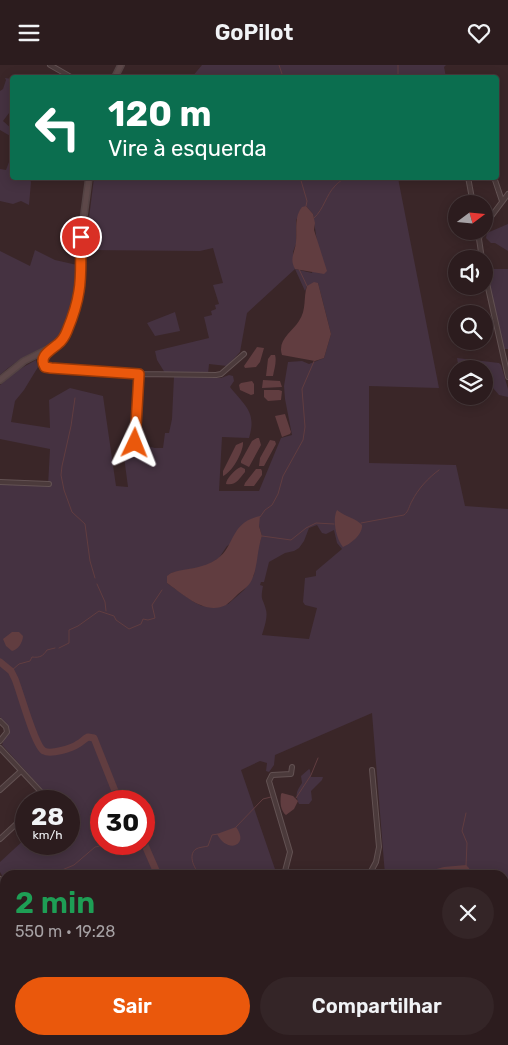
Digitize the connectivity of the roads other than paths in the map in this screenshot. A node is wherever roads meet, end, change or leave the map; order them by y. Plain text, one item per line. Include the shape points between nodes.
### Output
1 (50, 65) edge
2 (68, 75) edge
3 (89, 180) edge
4 (469, 180) edge
5 (495, 180) edge
6 (498, 193) junction
7 (508, 193) edge
8 (471, 195) edge
9 (502, 201) junction
10 (493, 214) edge
11 (490, 295) edge
12 (50, 349) junction
13 (244, 354) dead end
14 (139, 374) junction
15 (508, 377) edge
16 (0, 379) edge
17 (135, 443) dead end
18 (0, 482) edge
19 (49, 485) dead end
20 (0, 721) edge
21 (0, 741) edge
22 (0, 748) edge
23 (292, 767) dead end
24 (372, 770) dead end
25 (21, 771) junction
26 (0, 790) edge
27 (36, 790) edge
28 (15, 825) edge
29 (0, 839) edge
30 (286, 870) edge
31 (372, 870) edge

1 - 2 street
3 - 12 main road via 81,237 79,294 64,337
4 - 8 street
5 - 6 street
6 - 7 street
6 - 9 street
7 - 9 street
9 - 10 street
11 - 15 street
12 - 14 street via 42,362 48,368
12 - 16 main road via 24,361
13 - 14 street via 216,375
14 - 17 street
18 - 19 street
20 - 21 street via 7,732
22 - 25 street
23 - 30 street via 291,774 272,775 269,781 290,855
24 - 31 street via 379,847
25 - 26 street
25 - 27 street
28 - 29 street

